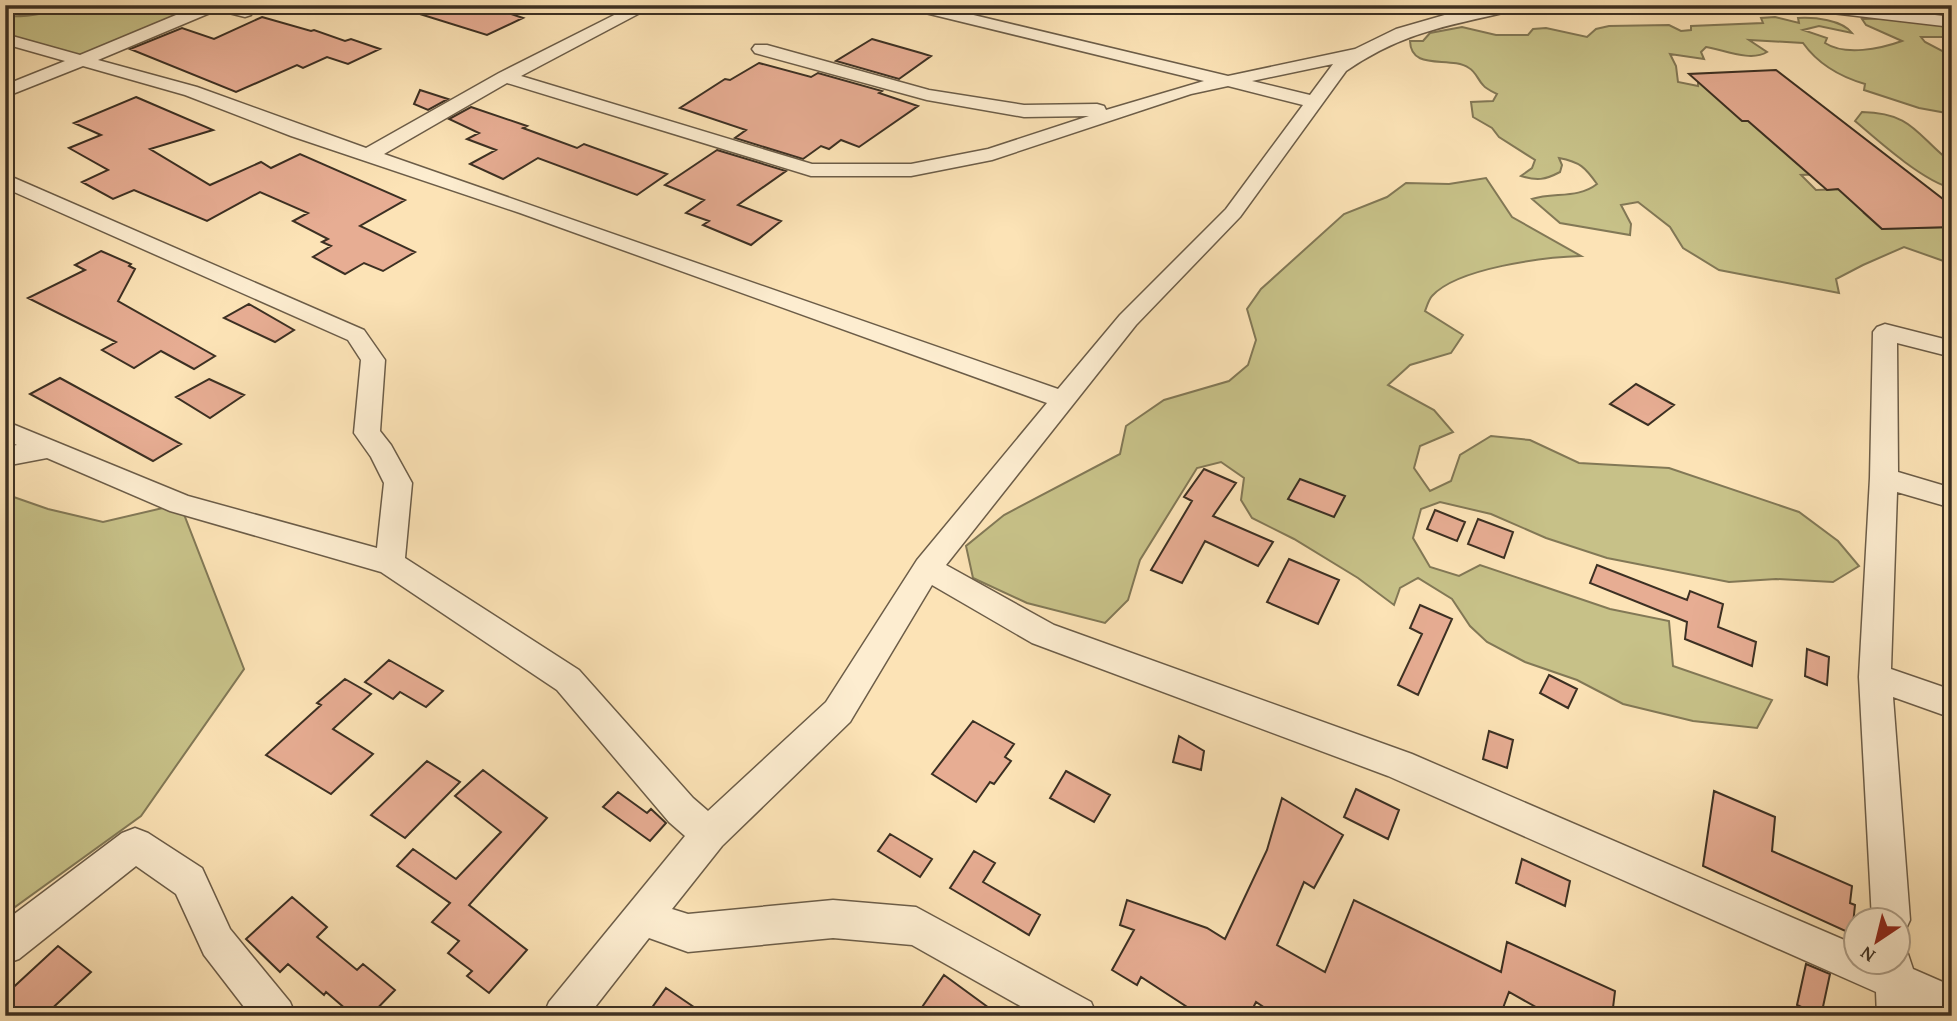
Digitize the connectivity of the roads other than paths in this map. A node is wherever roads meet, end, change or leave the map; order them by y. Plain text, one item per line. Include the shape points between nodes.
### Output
1 (216, 5) edge
2 (246, 5) edge
3 (646, 5) edge
4 (911, 5) edge
5 (1518, 5) edge
6 (1806, 5) edge
7 (1952, 22) edge
8 (5, 39) edge
9 (761, 49) dead end
10 (1358, 53) junction
11 (85, 60) junction
12 (505, 77) junction
13 (1229, 81) junction
14 (5, 92) edge
15 (1315, 102) junction
16 (1121, 110) junction
17 (367, 156) junction
18 (5, 180) edge
19 (1952, 349) edge
20 (1064, 400) junction
21 (5, 430) edge
22 (47, 449) junction
23 (5, 457) edge
24 (1884, 478) junction
25 (1952, 498) edge
26 (390, 563) junction
27 (927, 568) junction
28 (1875, 677) junction
29 (1952, 704) edge
30 (709, 834) junction
31 (1890, 906) edge
32 (642, 917) junction
33 (5, 945) edge
34 (1895, 986) edge
35 (1952, 1006) edge
36 (276, 1016) edge
37 (563, 1016) edge
38 (1077, 1016) edge

1 - 2 street via 245,12
1 - 11 street
3 - 12 street
4 - 13 street
5 - 10 street via 1389,36
6 - 7 street
8 - 11 street
9 - 16 street via 927,95 1024,111
10 - 13 street
10 - 15 street via 1340,67
11 - 14 street
11 - 17 street via 191,91
12 - 16 street via 811,170 911,170 992,154
12 - 17 street
13 - 15 street
13 - 16 street
15 - 20 street via 1233,213 1128,320
17 - 20 street
18 - 26 street via 356,335 373,360 367,433 398,483
19 - 24 street via 1885,331
20 - 27 street
21 - 22 street
22 - 23 street
22 - 26 street via 180,504
24 - 25 street
24 - 28 street
26 - 30 street via 568,680 681,810
27 - 30 street via 838,712
27 - 34 street via 1043,634 1400,765
28 - 29 street
28 - 31 street
30 - 32 street
32 - 37 street
32 - 38 street via 688,933 833,919 916,926
33 - 36 street via 135,845 189,881 217,942
34 - 35 street

